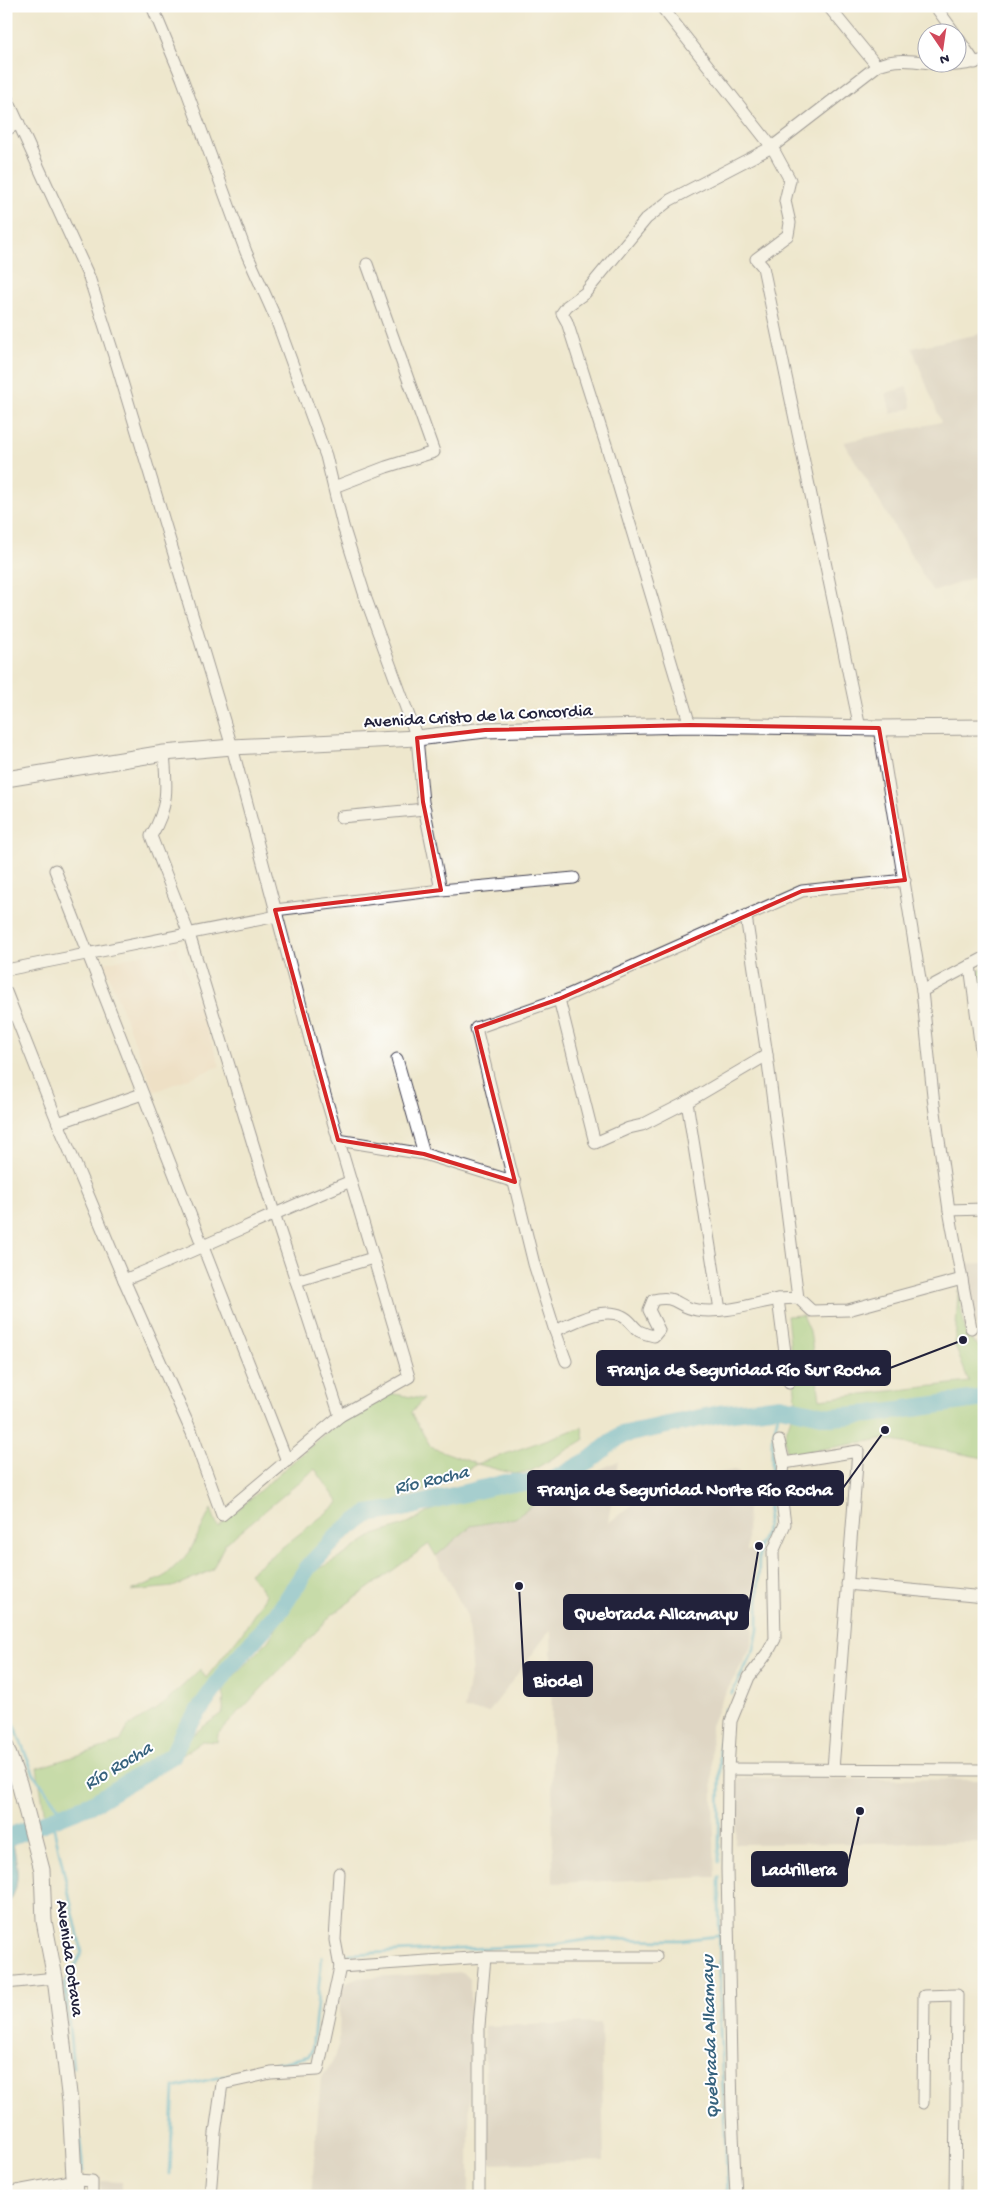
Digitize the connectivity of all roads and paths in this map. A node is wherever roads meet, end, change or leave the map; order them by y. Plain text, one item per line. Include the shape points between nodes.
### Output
1 (152, 6) edge
2 (661, 6) edge
3 (828, 6) edge
4 (935, 6) edge
5 (947, 22) edge
6 (968, 49) edge
7 (979, 61) edge
8 (877, 66) junction
9 (6, 96) edge
10 (19, 124) junction
11 (6, 130) edge
12 (772, 147) junction
13 (367, 264) dead end
14 (334, 487) junction
15 (690, 725) junction
16 (984, 727) edge
17 (860, 728) junction
18 (879, 728) junction
19 (416, 738) junction
20 (232, 747) junction
21 (164, 753) junction
22 (6, 779) edge
23 (425, 809) junction
24 (341, 816) dead end
25 (55, 870) dead end
26 (574, 878) dead end
27 (905, 880) junction
28 (441, 890) junction
29 (276, 913) junction
30 (746, 916) junction
31 (189, 934) junction
32 (89, 955) junction
33 (984, 958) edge
34 (970, 965) junction
35 (6, 970) edge
36 (922, 991) junction
37 (6, 992) edge
38 (559, 998) junction
39 (768, 1055) junction
40 (397, 1059) dead end
41 (984, 1073) edge
42 (142, 1094) junction
43 (687, 1102) junction
44 (58, 1123) junction
45 (338, 1140) junction
46 (424, 1154) junction
47 (351, 1182) junction
48 (514, 1182) junction
49 (984, 1209) edge
50 (950, 1210) junction
51 (274, 1213) junction
52 (202, 1248) junction
53 (374, 1258) junction
54 (962, 1279) junction
55 (124, 1280) junction
56 (296, 1280) junction
57 (798, 1298) junction
58 (778, 1299) junction
59 (720, 1310) junction
60 (971, 1328) dead end
61 (555, 1331) junction
62 (566, 1361) dead end
63 (789, 1382) dead end
64 (340, 1416) junction
65 (779, 1441) dead end
66 (288, 1462) junction
67 (784, 1463) junction
68 (847, 1584) junction
69 (984, 1597) edge
70 (6, 1747) edge
71 (728, 1769) junction
72 (833, 1769) junction
73 (984, 1770) edge
74 (339, 1873) dead end
75 (485, 1957) junction
76 (656, 1957) dead end
77 (340, 1967) junction
78 (55, 1978) junction
79 (6, 1983) edge
80 (923, 2103) dead end
81 (76, 2180) junction
82 (6, 2193) edge
83 (75, 2196) edge
84 (92, 2196) edge
85 (210, 2196) edge
86 (479, 2196) edge
87 (736, 2196) edge
88 (955, 2196) edge

1 - 14 street via 246,252 276,319 326,456
2 - 12 street
3 - 8 street
4 - 5 street
6 - 7 street
7 - 8 street via 951,65 901,60
8 - 12 street
9 - 10 street
10 - 11 street
10 - 20 street via 88,276
12 - 15 street via 670,200 646,219 585,293 567,306 562,314 609,454
12 - 17 street via 790,180 785,201 790,223 788,236 756,259 763,267
13 - 14 street via 434,452
14 - 19 street via 366,599
15 - 17 main road, Avenida Cristo de la Concordia
15 - 19 main road, Avenida Cristo de la Concordia via 485,730
16 - 18 main road, Avenida Cristo de la Concordia
17 - 18 main road, Avenida Cristo de la Concordia
18 - 27 street
19 - 20 main road, Avenida Cristo de la Concordia
19 - 23 street
20 - 21 main road, Avenida Cristo de la Concordia
20 - 29 street
21 - 22 main road, Avenida Cristo de la Concordia
21 - 31 street via 167,785 161,820 151,836
23 - 24 street
23 - 28 street
25 - 32 street
26 - 28 street
27 - 30 street via 802,891
27 - 36 street
28 - 29 street
29 - 31 street
29 - 45 street
30 - 38 street
30 - 39 street
31 - 32 street
31 - 51 street
32 - 35 street
32 - 42 street
33 - 34 street
34 - 36 street
34 - 41 street
36 - 50 street via 934,1105
37 - 44 street
38 - 43 street via 595,1143 642,1125
38 - 48 street via 476,1028
39 - 43 street
39 - 57 street
40 - 46 street
42 - 44 street
42 - 52 street
43 - 59 street
44 - 55 street
45 - 46 street
45 - 47 street
46 - 48 street
47 - 51 street
47 - 53 street
48 - 61 street
49 - 50 street
50 - 54 street
51 - 52 street
51 - 56 street
52 - 55 street
52 - 66 street
53 - 56 street
53 - 64 street via 409,1377
54 - 57 street via 848,1310 812,1311
54 - 60 street
55 - 66 street via 192,1433 222,1515
56 - 64 street
57 - 58 street
58 - 59 street
58 - 63 street
59 - 61 street via 696,1310 667,1296 653,1300 649,1310 659,1330 654,1336 638,1331 632,1321 619,1314 604,1313
61 - 62 street
64 - 66 street
65 - 67 street
67 - 68 street via 858,1451
67 - 71 street via 781,1494 785,1524 773,1552 775,1639 749,1677 731,1721
68 - 69 street
68 - 72 street
70 - 78 main road, Avenida Octava via 19,1782 42,1870 44,1921
71 - 72 street
71 - 87 street via 727,1869
72 - 73 street
74 - 77 street via 335,1940
75 - 76 street
75 - 77 street
75 - 86 street via 479,2026
77 - 85 street via 318,2070 271,2073 222,2084
78 - 79 street
78 - 81 main road, Avenida Octava
80 - 88 street via 924,1996 957,1995
81 - 82 street
81 - 83 main road, Avenida Octava
81 - 84 street via 92,2181

